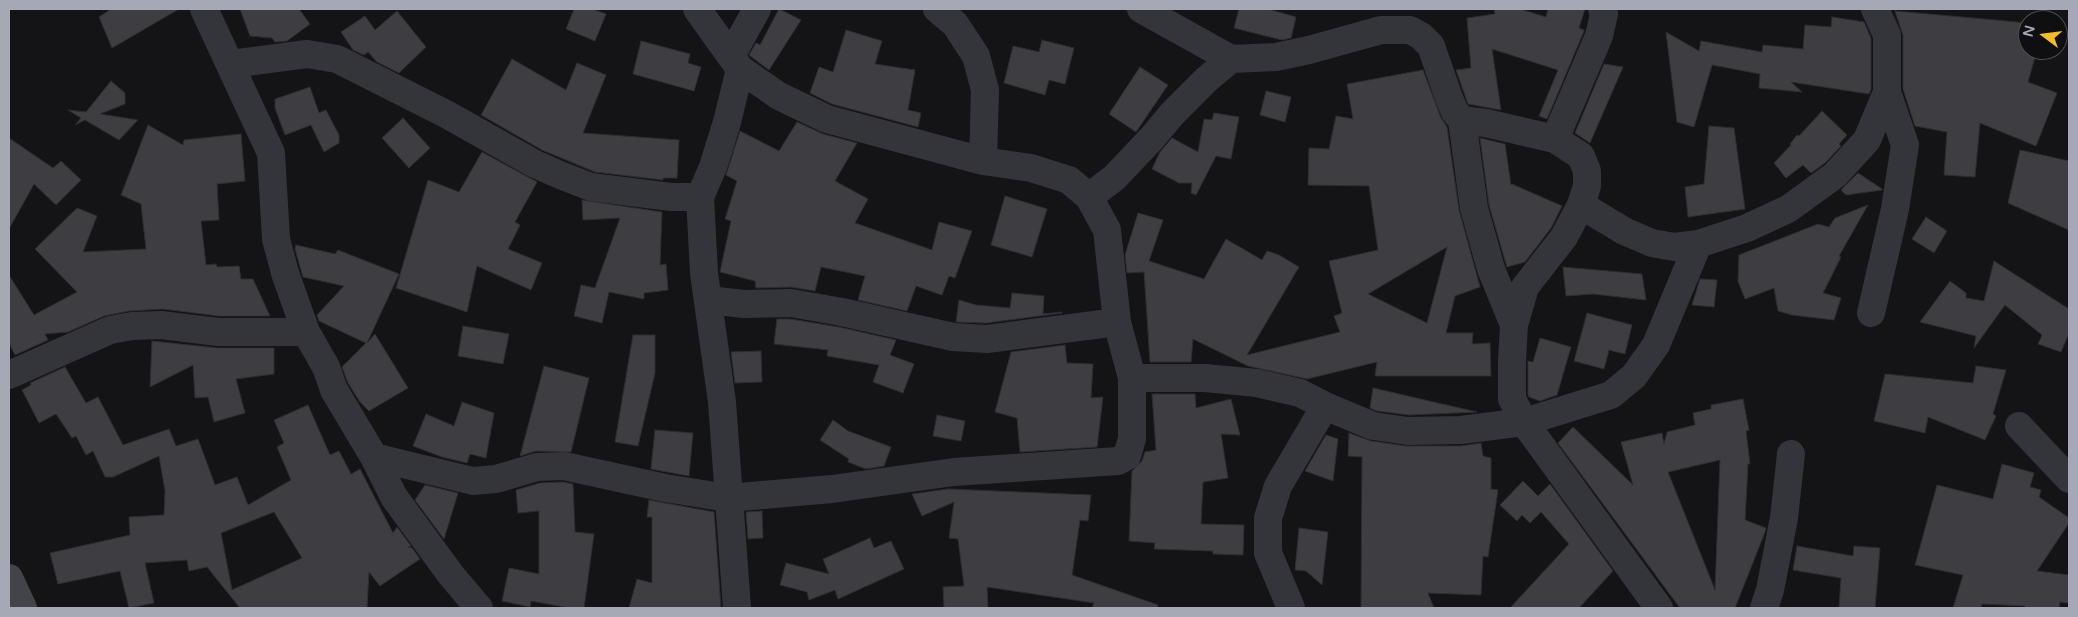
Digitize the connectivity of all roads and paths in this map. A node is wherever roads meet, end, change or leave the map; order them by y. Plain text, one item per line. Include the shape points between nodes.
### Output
1 (204, 9) edge
2 (697, 9) edge
3 (757, 9) edge
4 (936, 9) edge
5 (1141, 9) edge
6 (1602, 9) edge
7 (1874, 9) edge
8 (1231, 59) junction
9 (736, 62) junction
10 (231, 64) junction
11 (1886, 92) junction
12 (1462, 120) junction
13 (1555, 139) junction
14 (983, 160) junction
15 (1089, 196) junction
16 (700, 197) junction
17 (1581, 204) junction
18 (1698, 244) junction
19 (708, 300) junction
20 (1871, 313) dead end
21 (1117, 322) junction
22 (1514, 326) junction
23 (306, 332) junction
24 (9, 375) edge
25 (1132, 378) junction
26 (1325, 406) junction
27 (1524, 422) junction
28 (2019, 426) dead end
29 (1791, 454) dead end
30 (374, 457) junction
31 (2069, 479) edge
32 (728, 498) junction
33 (9, 578) edge
34 (23, 608) edge
35 (479, 608) edge
36 (737, 608) edge
37 (1290, 608) edge
38 (1660, 608) edge
39 (1764, 608) edge

1 - 10 street
2 - 9 street
3 - 9 street
4 - 14 street via 955,24 976,56 985,90
5 - 8 street
6 - 13 street via 1604,14 1599,36
7 - 11 street via 1888,35
8 - 12 street via 1309,50 1381,30 1410,30 1430,46 1454,112
8 - 15 street via 1172,114 1114,178
9 - 14 street via 779,96 827,119
9 - 16 street via 727,122
10 - 16 street via 307,54 337,59 535,164 591,187 671,197
10 - 23 street via 271,152 276,239
11 - 18 street via 1867,140 1836,175 1788,209 1747,228
11 - 20 street via 1904,146 1895,209
12 - 13 street
12 - 22 street via 1474,208 1491,269
13 - 17 street via 1581,156 1587,170 1587,186
14 - 15 street via 1031,168 1069,180
15 - 21 street via 1107,230
16 - 19 street
17 - 18 street via 1652,243 1674,247
17 - 22 street via 1564,236 1525,287
18 - 27 street via 1656,346 1634,376 1611,395
19 - 21 street via 744,304 791,303 953,337 987,339
19 - 32 street via 722,402
21 - 25 street
22 - 27 street via 1512,400
23 - 24 street via 218,332 161,325 132,326 110,330
23 - 30 street via 326,367 334,390
25 - 26 street via 1205,378 1257,383 1300,393
25 - 32 street via 1132,439 1127,456 1118,461 954,472 832,490
26 - 27 street via 1373,426 1408,431 1461,430
26 - 37 street via 1278,486 1268,518 1268,553
27 - 38 street
28 - 31 street
29 - 39 street via 1784,518
30 - 32 street via 472,481 537,467 564,466
30 - 35 street via 394,497
32 - 36 street
33 - 34 main road

